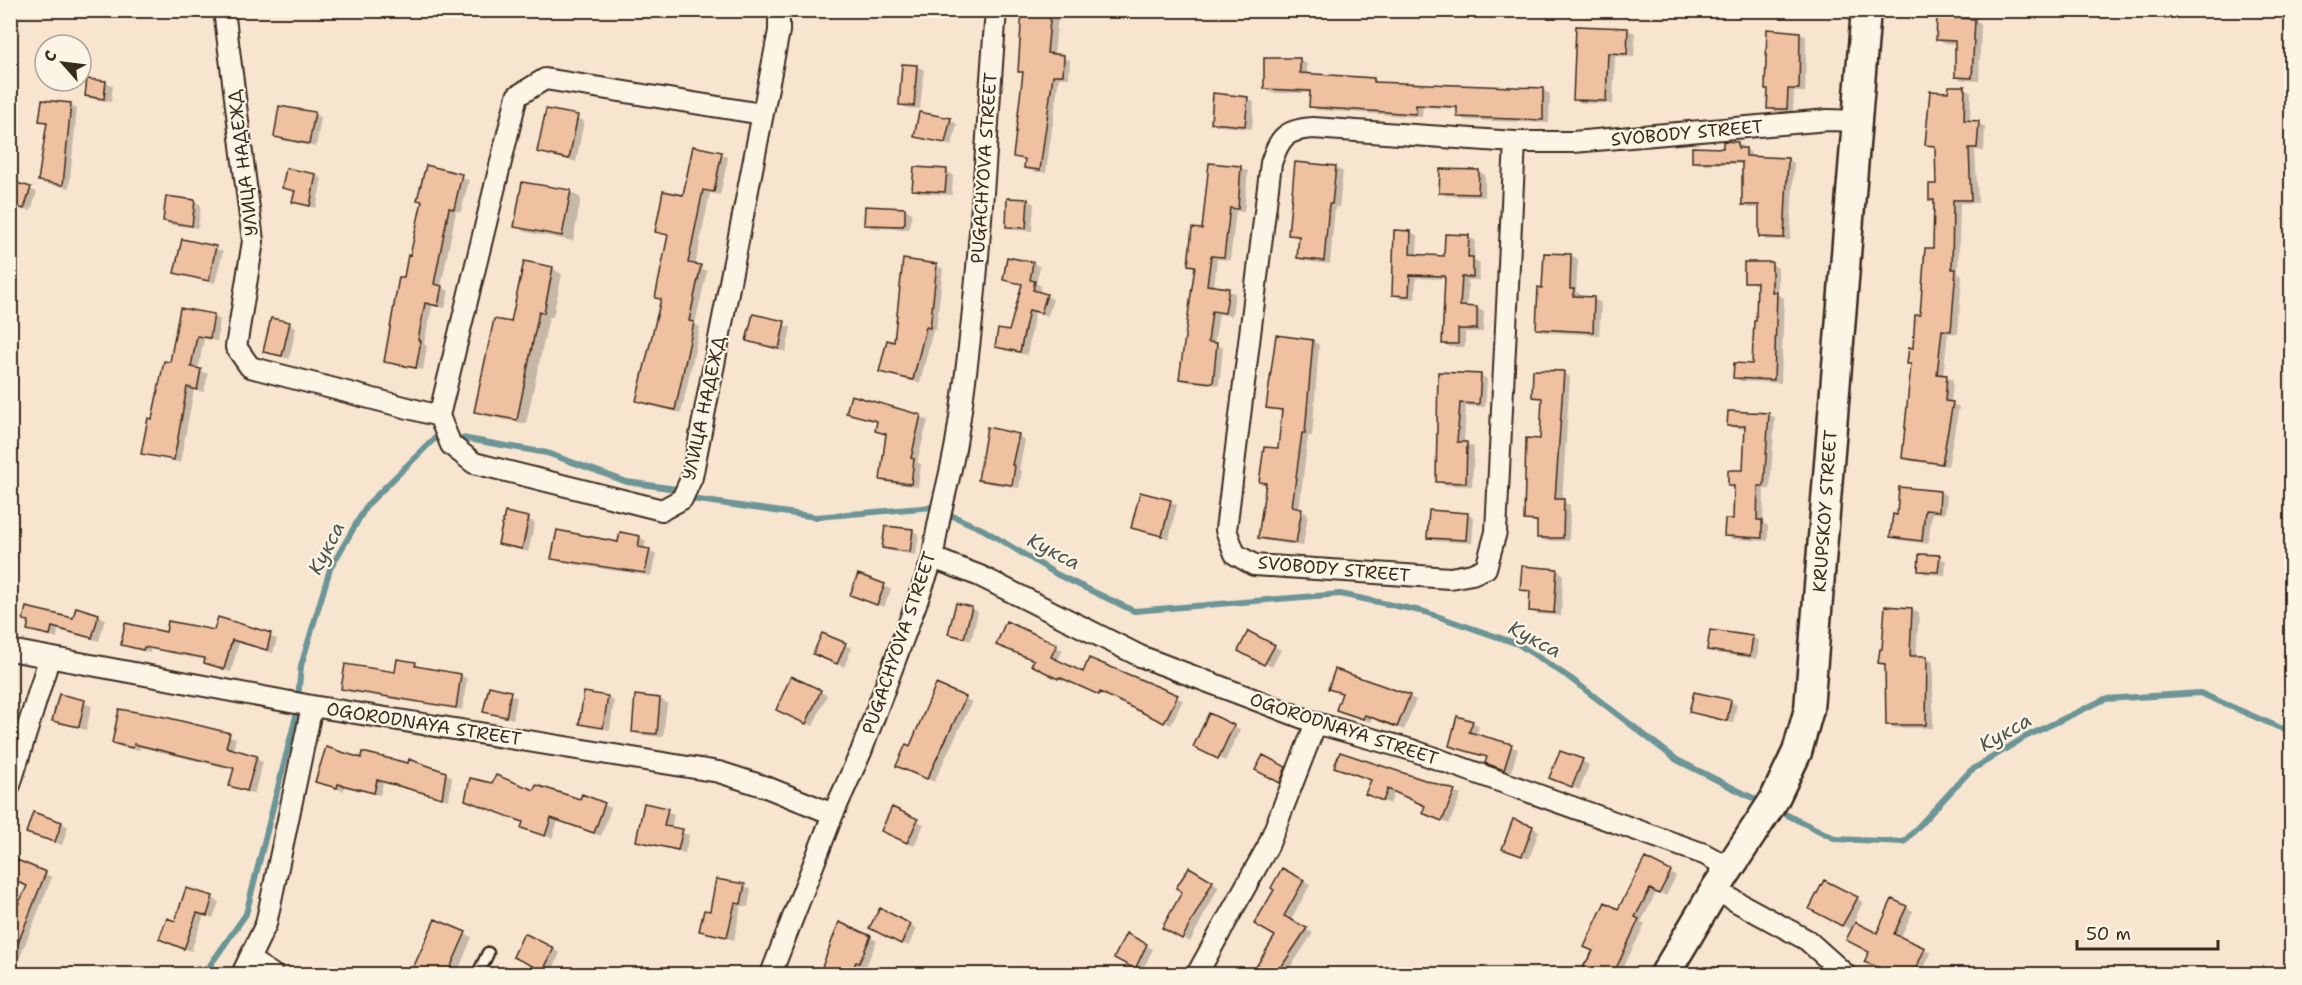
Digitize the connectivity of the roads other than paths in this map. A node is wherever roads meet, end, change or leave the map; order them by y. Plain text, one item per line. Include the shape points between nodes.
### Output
1 (224, 10) edge
2 (779, 10) edge
3 (996, 10) edge
4 (1866, 10) edge
5 (762, 114) junction
6 (1858, 121) junction
7 (1515, 142) junction
8 (439, 416) junction
9 (933, 558) junction
10 (10, 650) edge
11 (49, 659) junction
12 (312, 706) junction
13 (1316, 723) junction
14 (10, 785) edge
15 (832, 814) junction
16 (1722, 879) junction
17 (488, 953) dead end
18 (246, 967) edge
19 (272, 975) edge
20 (478, 975) edge
21 (771, 975) edge
22 (1197, 975) edge
23 (1665, 975) edge
24 (1845, 975) edge

1 - 8 street, УЛИЦА НАДЕЖД via 253,241 236,347 250,367
2 - 5 street, УЛИЦА НАДЕЖД via 779,31
3 - 9 street, PUGACHYOVA STREET via 975,281 957,439 936,525
4 - 6 street, KRUPSKOY STREET
5 - 8 street via 545,79 517,96
5 - 8 street, УЛИЦА НАДЕЖД via 692,477 682,499 662,510 474,463 451,445
6 - 7 street, SVOBODY STREET via 1828,120 1573,142
6 - 16 street, KRUPSKOY STREET via 1809,709 1797,752 1769,808
7 - 7 street, SVOBODY STREET via 1313,128 1293,129 1278,143 1270,163 1226,531 1235,554 1254,565 1450,578 1486,568 1496,532
9 - 13 street, OGORODNAYA STREET via 980,576 1140,656
9 - 15 street, PUGACHYOVA STREET via 861,752
10 - 11 street, OGORODNAYA STREET
11 - 12 street, OGORODNAYA STREET
11 - 14 street
12 - 15 street, OGORODNAYA STREET via 719,772
12 - 18 street via 266,924
13 - 16 street, OGORODNAYA STREET via 1412,750 1704,854
13 - 22 street via 1268,846
15 - 21 street, PUGACHYOVA STREET
16 - 23 street, KRUPSKOY STREET
16 - 24 street, OGORODNAYA STREET via 1807,940
17 - 20 lane
18 - 19 street

